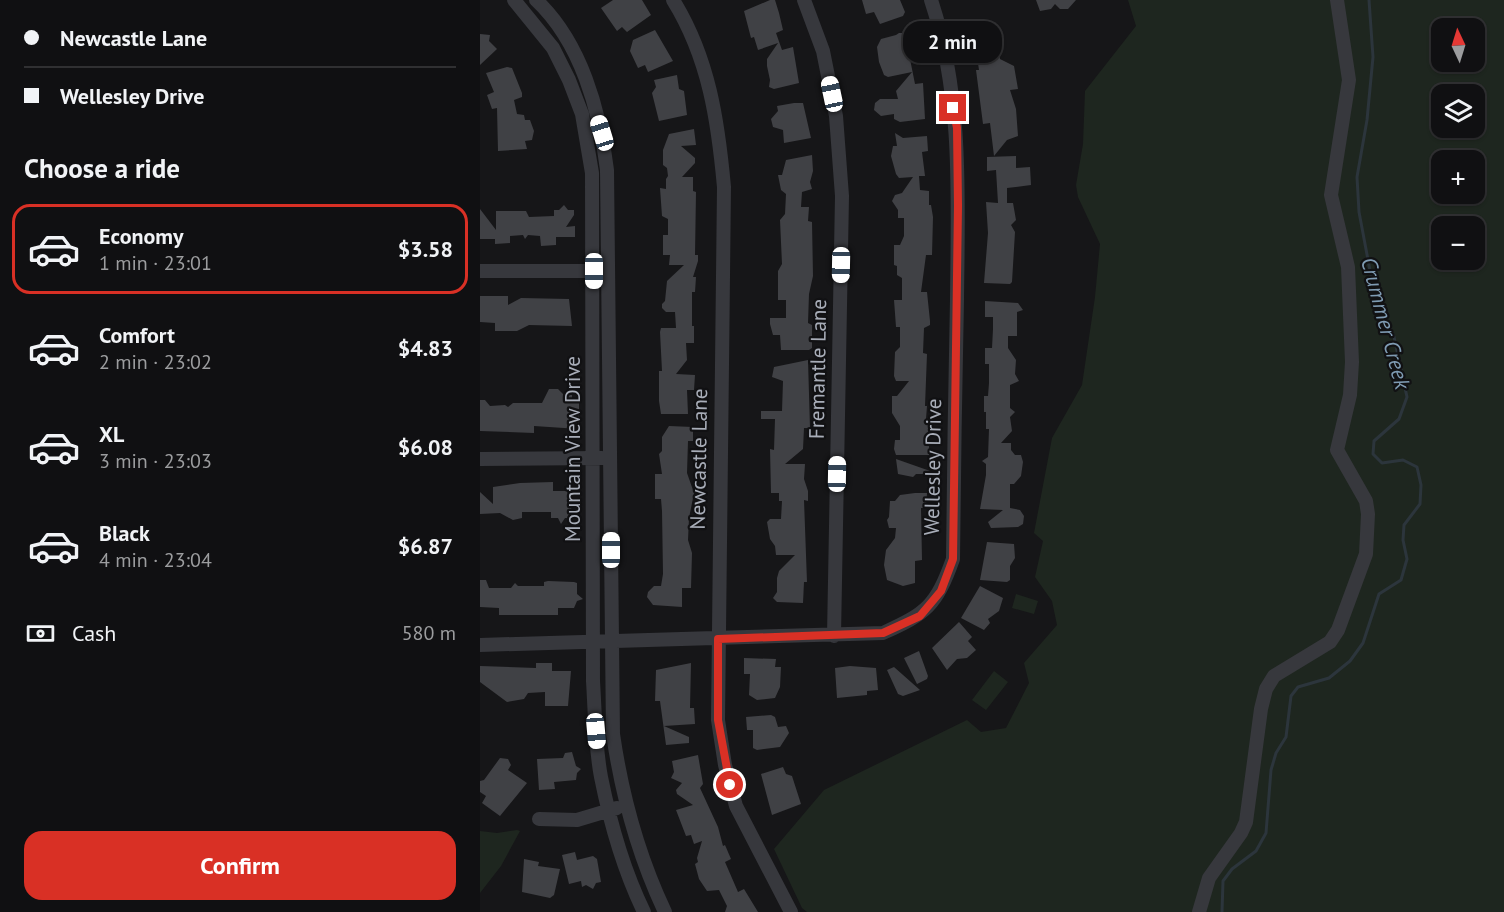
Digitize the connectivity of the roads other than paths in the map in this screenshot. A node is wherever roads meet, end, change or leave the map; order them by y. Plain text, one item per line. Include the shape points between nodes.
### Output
1 (514, 0) edge
2 (536, 0) edge
3 (673, 0) edge
4 (804, 0) edge
5 (931, 0) edge
6 (1337, 0) edge
7 (480, 270) edge
8 (608, 270) junction
9 (594, 271) junction
10 (594, 458) junction
11 (610, 458) junction
12 (480, 459) edge
13 (834, 636) junction
14 (718, 639) junction
15 (595, 642) junction
16 (612, 642) junction
17 (480, 645) edge
18 (625, 806) junction
19 (610, 810) junction
20 (539, 819) dead end
21 (644, 912) edge
22 (665, 912) edge
23 (791, 912) edge
24 (1199, 912) edge

1 - 9 street, Mountain View Drive via 553,48 582,114 592,173
2 - 8 street, Mountain View Drive via 568,44 590,92 602,133 607,170
3 - 14 street, Newcastle Lane via 684,17 706,74 717,118 724,187
4 - 13 street, Fremantle Lane via 823,51 836,116 842,196
5 - 13 street, Wellesley Drive via 940,28 957,128 953,559 941,591 920,616 883,633
6 - 24 street via 1349,80 1331,195 1348,267 1352,362 1350,394 1337,450 1366,501 1366,554 1330,642 1274,676 1266,689 1246,822 1209,878
7 - 9 street
8 - 9 street
8 - 11 street, Mountain View Drive
9 - 10 street, Mountain View Drive
10 - 11 street
10 - 12 street
10 - 15 street, Mountain View Drive
11 - 16 street, Mountain View Drive
13 - 14 street, Wellesley Drive
14 - 16 street, Wellesley Drive
14 - 23 street, Newcastle Lane via 718,720 725,765 736,806
15 - 16 street, Wellesley Drive
15 - 17 street, Wellesley Drive
15 - 19 street, Mountain View Drive via 596,731
16 - 18 street, Mountain View Drive via 613,734
18 - 19 street
18 - 22 street, Mountain View Drive
19 - 20 street via 577,819
19 - 21 street, Mountain View Drive

